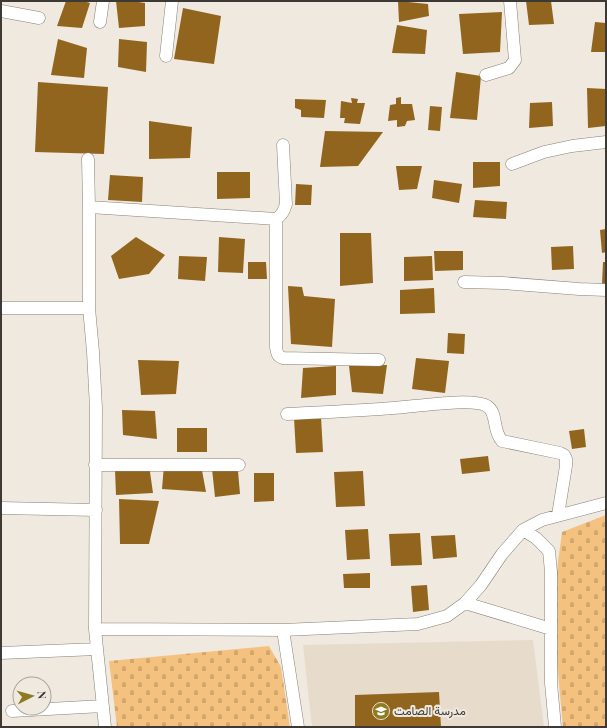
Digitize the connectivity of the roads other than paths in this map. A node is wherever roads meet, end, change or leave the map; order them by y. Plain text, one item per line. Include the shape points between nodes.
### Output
1 (103, 1) edge
2 (172, 1) edge
3 (510, 1) edge
4 (1, 11) edge
5 (39, 18) dead end
6 (100, 22) dead end
7 (166, 56) dead end
8 (486, 75) dead end
9 (606, 142) edge
10 (283, 145) dead end
11 (88, 160) dead end
12 (512, 164) dead end
13 (89, 207) junction
14 (276, 219) junction
15 (464, 282) dead end
16 (606, 290) edge
17 (1, 308) edge
18 (89, 308) junction
19 (379, 360) dead end
20 (287, 414) dead end
21 (96, 465) junction
22 (239, 465) dead end
23 (606, 503) edge
24 (1, 508) edge
25 (96, 510) junction
26 (558, 515) junction
27 (523, 530) junction
28 (465, 603) junction
29 (551, 628) junction
30 (95, 629) junction
31 (283, 630) junction
32 (97, 649) junction
33 (1, 653) edge
34 (103, 706) junction
35 (52, 709) edge
36 (105, 727) edge
37 (298, 727) edge
38 (555, 727) edge

1 - 6 street
2 - 7 street
3 - 8 street via 515,60 509,68
4 - 5 street
9 - 12 street via 544,152
10 - 14 street via 286,204 282,215
11 - 13 street
13 - 14 street
13 - 18 street
14 - 19 street via 277,354 283,358
15 - 16 street
17 - 18 street
18 - 21 street via 96,408
20 - 26 street via 482,403 492,410 497,433 502,441 564,455 566,466
21 - 22 street
21 - 25 street
23 - 26 street
24 - 25 street
25 - 30 street
26 - 27 street
27 - 28 street
27 - 29 street via 549,551
28 - 29 street
28 - 31 street via 448,616 418,624
29 - 38 street via 551,683
30 - 31 street
30 - 32 street
31 - 37 street
32 - 33 street
32 - 34 street
34 - 35 street
34 - 36 street

